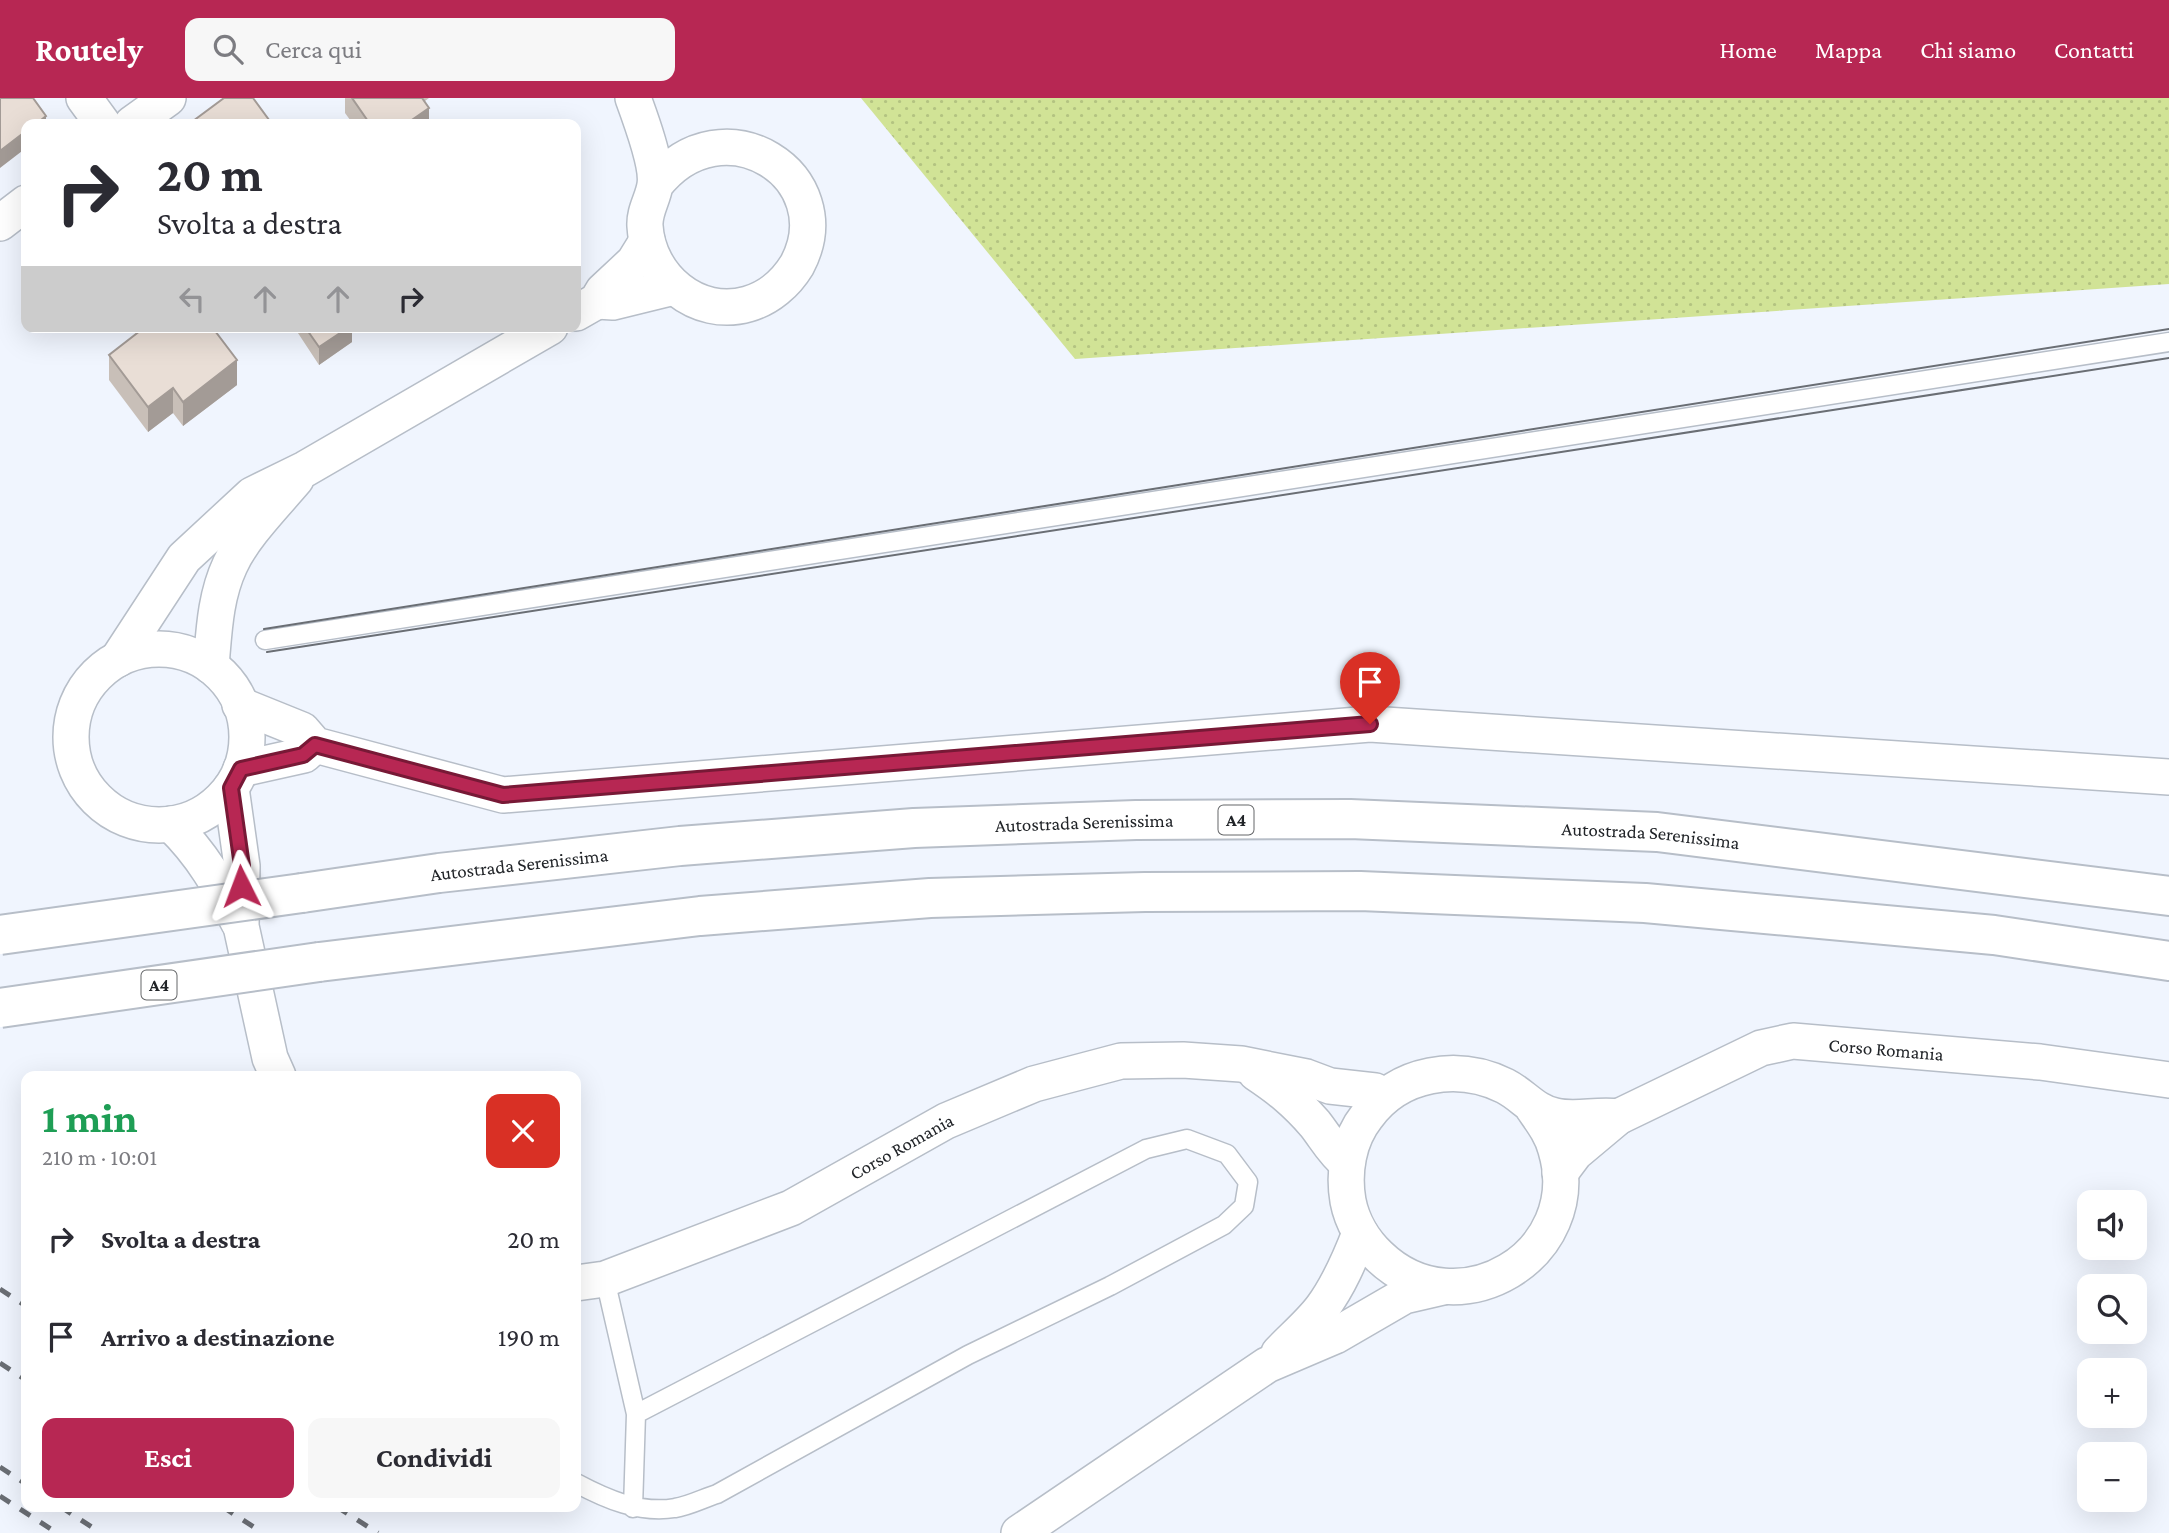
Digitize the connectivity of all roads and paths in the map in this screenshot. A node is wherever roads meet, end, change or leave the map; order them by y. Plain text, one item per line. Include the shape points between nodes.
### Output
1 (84, 98) edge
2 (168, 98) edge
3 (634, 98) edge
4 (99, 119) edge
5 (139, 119) edge
6 (697, 149) junction
7 (655, 186) junction
8 (21, 208) edge
9 (0, 223) edge
10 (647, 242) junction
11 (674, 287) junction
12 (586, 307) edge
13 (540, 333) edge
14 (2169, 342) edge
15 (305, 469) junction
16 (265, 640) dead end
17 (118, 659) junction
18 (211, 666) junction
19 (240, 705) junction
20 (315, 745) junction
21 (2169, 777) edge
22 (236, 779) junction
23 (171, 824) junction
24 (2169, 895) edge
25 (241, 926) junction
26 (0, 935) edge
27 (2169, 961) edge
28 (0, 1008) edge
29 (1241, 1064) junction
30 (276, 1071) edge
31 (2169, 1080) edge
32 (1385, 1096) junction
33 (1533, 1108) junction
34 (1618, 1117) junction
35 (1347, 1163) junction
36 (1560, 1173) junction
37 (1360, 1233) junction
38 (590, 1281) edge
39 (1444, 1287) junction
40 (1267, 1365) junction
41 (636, 1414) junction
42 (581, 1486) edge
43 (633, 1508) junction
44 (1019, 1533) edge

1 - 4 street
2 - 5 street
3 - 6 street via 681,141
3 - 7 street
6 - 7 street via 666,170
6 - 11 street via 723,144 749,147 772,158 791,177 803,200 808,226 804,252 791,275 772,293 748,304 722,307 697,301
7 - 10 street via 645,222
8 - 9 street
10 - 11 street via 657,267
10 - 12 street via 634,262
11 - 12 street
13 - 15 street
14 - 16 lane
15 - 17 street via 252,495 184,558
15 - 18 street via 230,564 219,599
17 - 18 street via 165,649
17 - 23 street via 98,673 83,693 71,740 75,764 86,786 123,818
18 - 19 street
19 - 20 street via 302,730
19 - 22 street via 247,728 246,750
20 - 21 street via 503,795 1370,724
20 - 22 street via 303,755
22 - 23 street via 215,805 194,818
22 - 25 street
23 - 25 street via 211,870
24 - 26 highway, Autostrada Serenissima / A4, bridge via 1657,832 1350,819 1136,820 914,828 667,847 439,873
25 - 30 street
27 - 28 highway, A4, bridge via 1994,935 1645,902 1347,891 1145,892 930,898 700,916 319,962
29 - 32 street, Corso Romania
29 - 35 street, Corso Romania via 1287,1093
29 - 38 street, Corso Romania via 1121,1061 1034,1084 946,1121 791,1209
31 - 34 street, Corso Romania via 2040,1062 1793,1041 1761,1048
32 - 33 street via 1413,1080 1445,1072 1477,1075 1508,1087
32 - 35 street via 1367,1115
33 - 34 street, Corso Romania via 1555,1117
33 - 36 street via 1547,1127
34 - 36 street, Corso Romania via 1575,1153
35 - 37 street via 1350,1211
36 - 39 street via 1559,1199 1551,1224 1519,1265 1496,1279
37 - 39 street via 1404,1276
37 - 40 street via 1344,1272 1320,1310
38 - 41 lane
39 - 40 street via 1404,1297 1335,1336
40 - 44 street
41 - 43 lane
41 - 43 lane via 1146,1149 1187,1139 1227,1154 1248,1182 1244,1206 1224,1225 1110,1286 968,1355 717,1494 675,1508
42 - 43 lane

